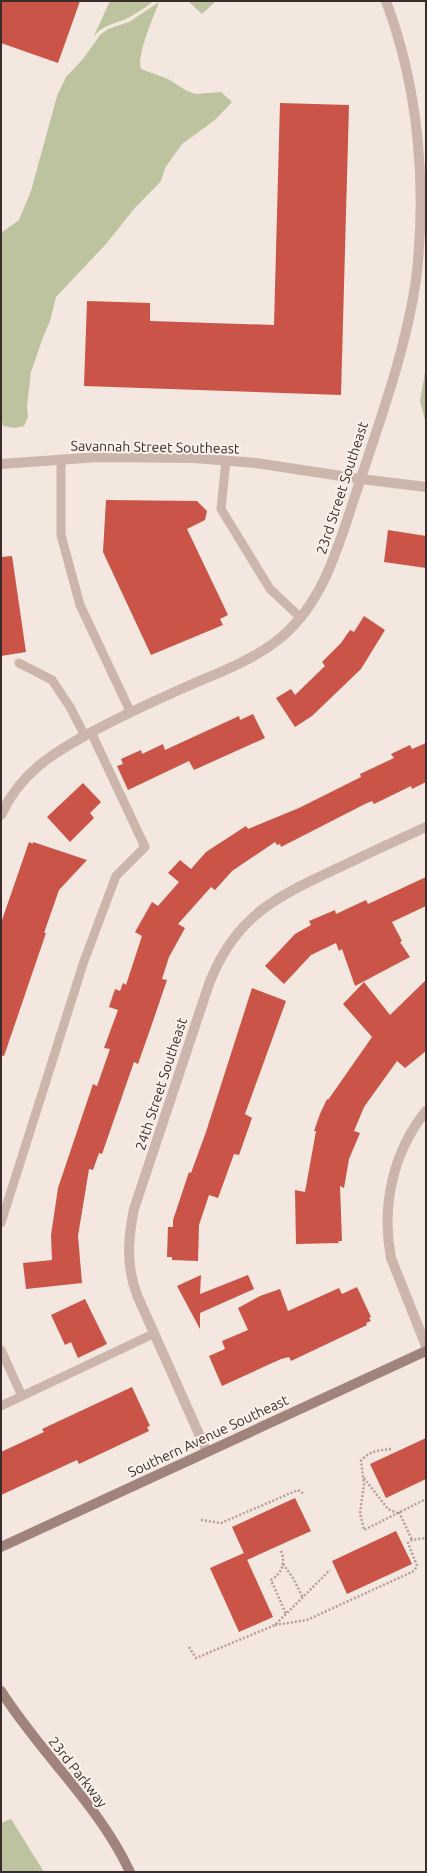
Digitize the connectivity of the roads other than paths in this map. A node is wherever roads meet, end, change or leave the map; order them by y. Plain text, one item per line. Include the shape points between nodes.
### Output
1 (386, 1) edge
2 (61, 459) junction
3 (226, 461) junction
4 (1, 464) edge
5 (361, 479) junction
6 (426, 487) edge
7 (301, 618) junction
8 (19, 663) dead end
9 (130, 711) junction
10 (88, 734) junction
11 (1, 815) edge
12 (426, 827) edge
13 (426, 1111) edge
14 (1, 1223) edge
15 (153, 1334) junction
16 (426, 1346) edge
17 (1, 1350) edge
18 (426, 1351) edge
19 (22, 1396) junction
20 (1, 1406) edge
21 (207, 1452) junction
22 (1, 1547) edge
23 (1, 1691) edge
24 (130, 1872) edge

1 - 5 street, 23rd Street Southeast via 400,44 417,124 420,172 419,247 410,313
2 - 3 street, Savannah Street Southeast via 194,458
2 - 4 street, Savannah Street Southeast
2 - 9 lane via 61,535 80,605
3 - 5 street, Savannah Street Southeast
3 - 7 lane via 221,509 270,589
5 - 6 street, Savannah Street Southeast
5 - 7 street, 23rd Street Southeast via 327,576
7 - 9 street, 23rd Street Southeast via 277,641 249,659
8 - 10 lane via 52,680
9 - 10 street, 23rd Street Southeast
10 - 11 street, 23rd Street Southeast via 38,766 18,786
10 - 14 lane via 145,847 116,876 84,961
12 - 15 street, 24th Street Southeast via 275,899 242,928 220,958 134,1209 129,1254 130,1271
13 - 16 street via 410,1133 398,1160 391,1187 388,1220 391,1258
15 - 19 lane
15 - 21 street, 24th Street Southeast
17 - 19 lane
18 - 21 main road, Southern Avenue Southeast
19 - 20 lane
21 - 22 main road, Southern Avenue Southeast
23 - 24 main road, 23rd Parkway via 18,1718 89,1805

